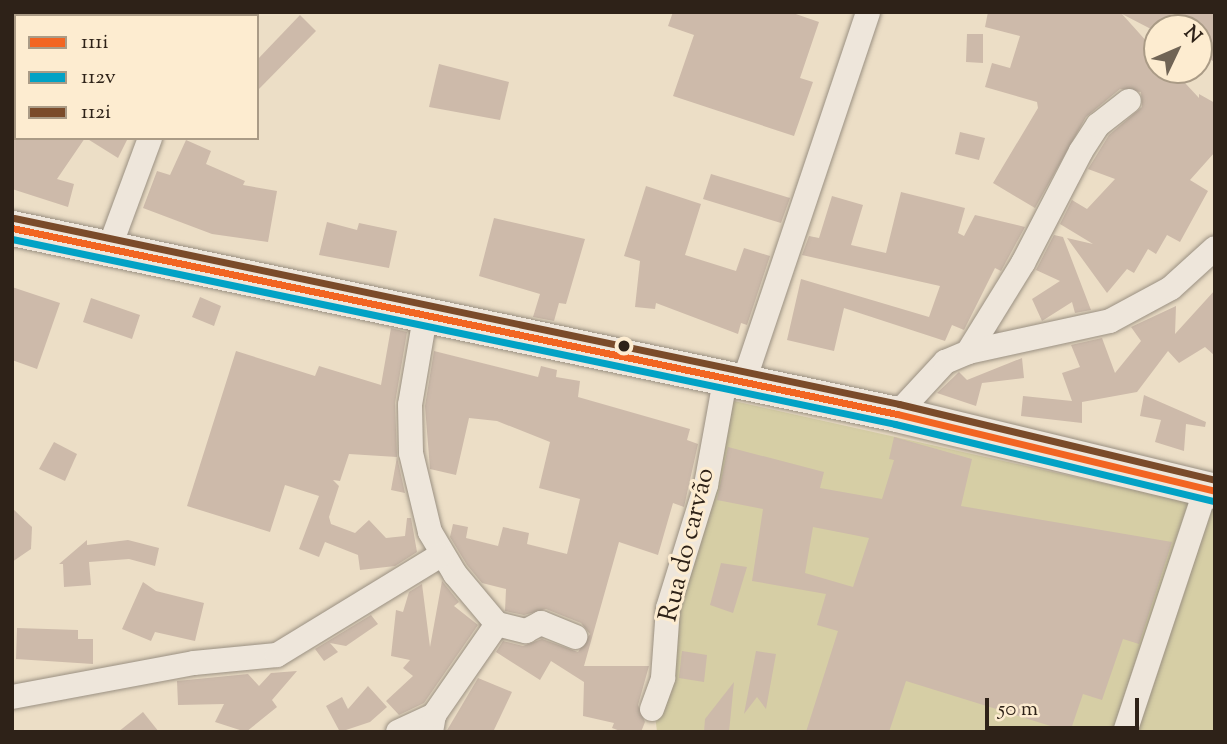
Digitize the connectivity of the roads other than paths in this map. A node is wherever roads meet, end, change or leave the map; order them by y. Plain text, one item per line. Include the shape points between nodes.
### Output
1 (868, 12) edge
2 (1129, 101) dead end
3 (149, 140) edge
4 (12, 228) edge
5 (1215, 248) edge
6 (108, 249) junction
7 (425, 317) junction
8 (968, 352) junction
9 (734, 382) junction
10 (897, 414) junction
11 (1210, 490) edge
12 (441, 555) junction
13 (497, 624) junction
14 (575, 637) dead end
15 (12, 697) edge
16 (652, 709) dead end
17 (433, 723) edge
18 (398, 732) edge
19 (1125, 732) edge

1 - 9 street, Rua do carvão
2 - 8 street via 1098,125 1081,151 1023,263
3 - 6 street
4 - 6 main road
5 - 8 street via 1171,288 1110,321
6 - 7 main road
7 - 9 main road
7 - 12 street via 410,405 411,453 417,493
8 - 10 street via 945,362
9 - 10 main road
9 - 16 street, Rua do carvão via 668,608 663,678
10 - 11 main road
11 - 19 street
12 - 13 street
12 - 15 street via 277,655 194,663
13 - 14 street via 526,631 541,622
13 - 17 street
17 - 18 street

